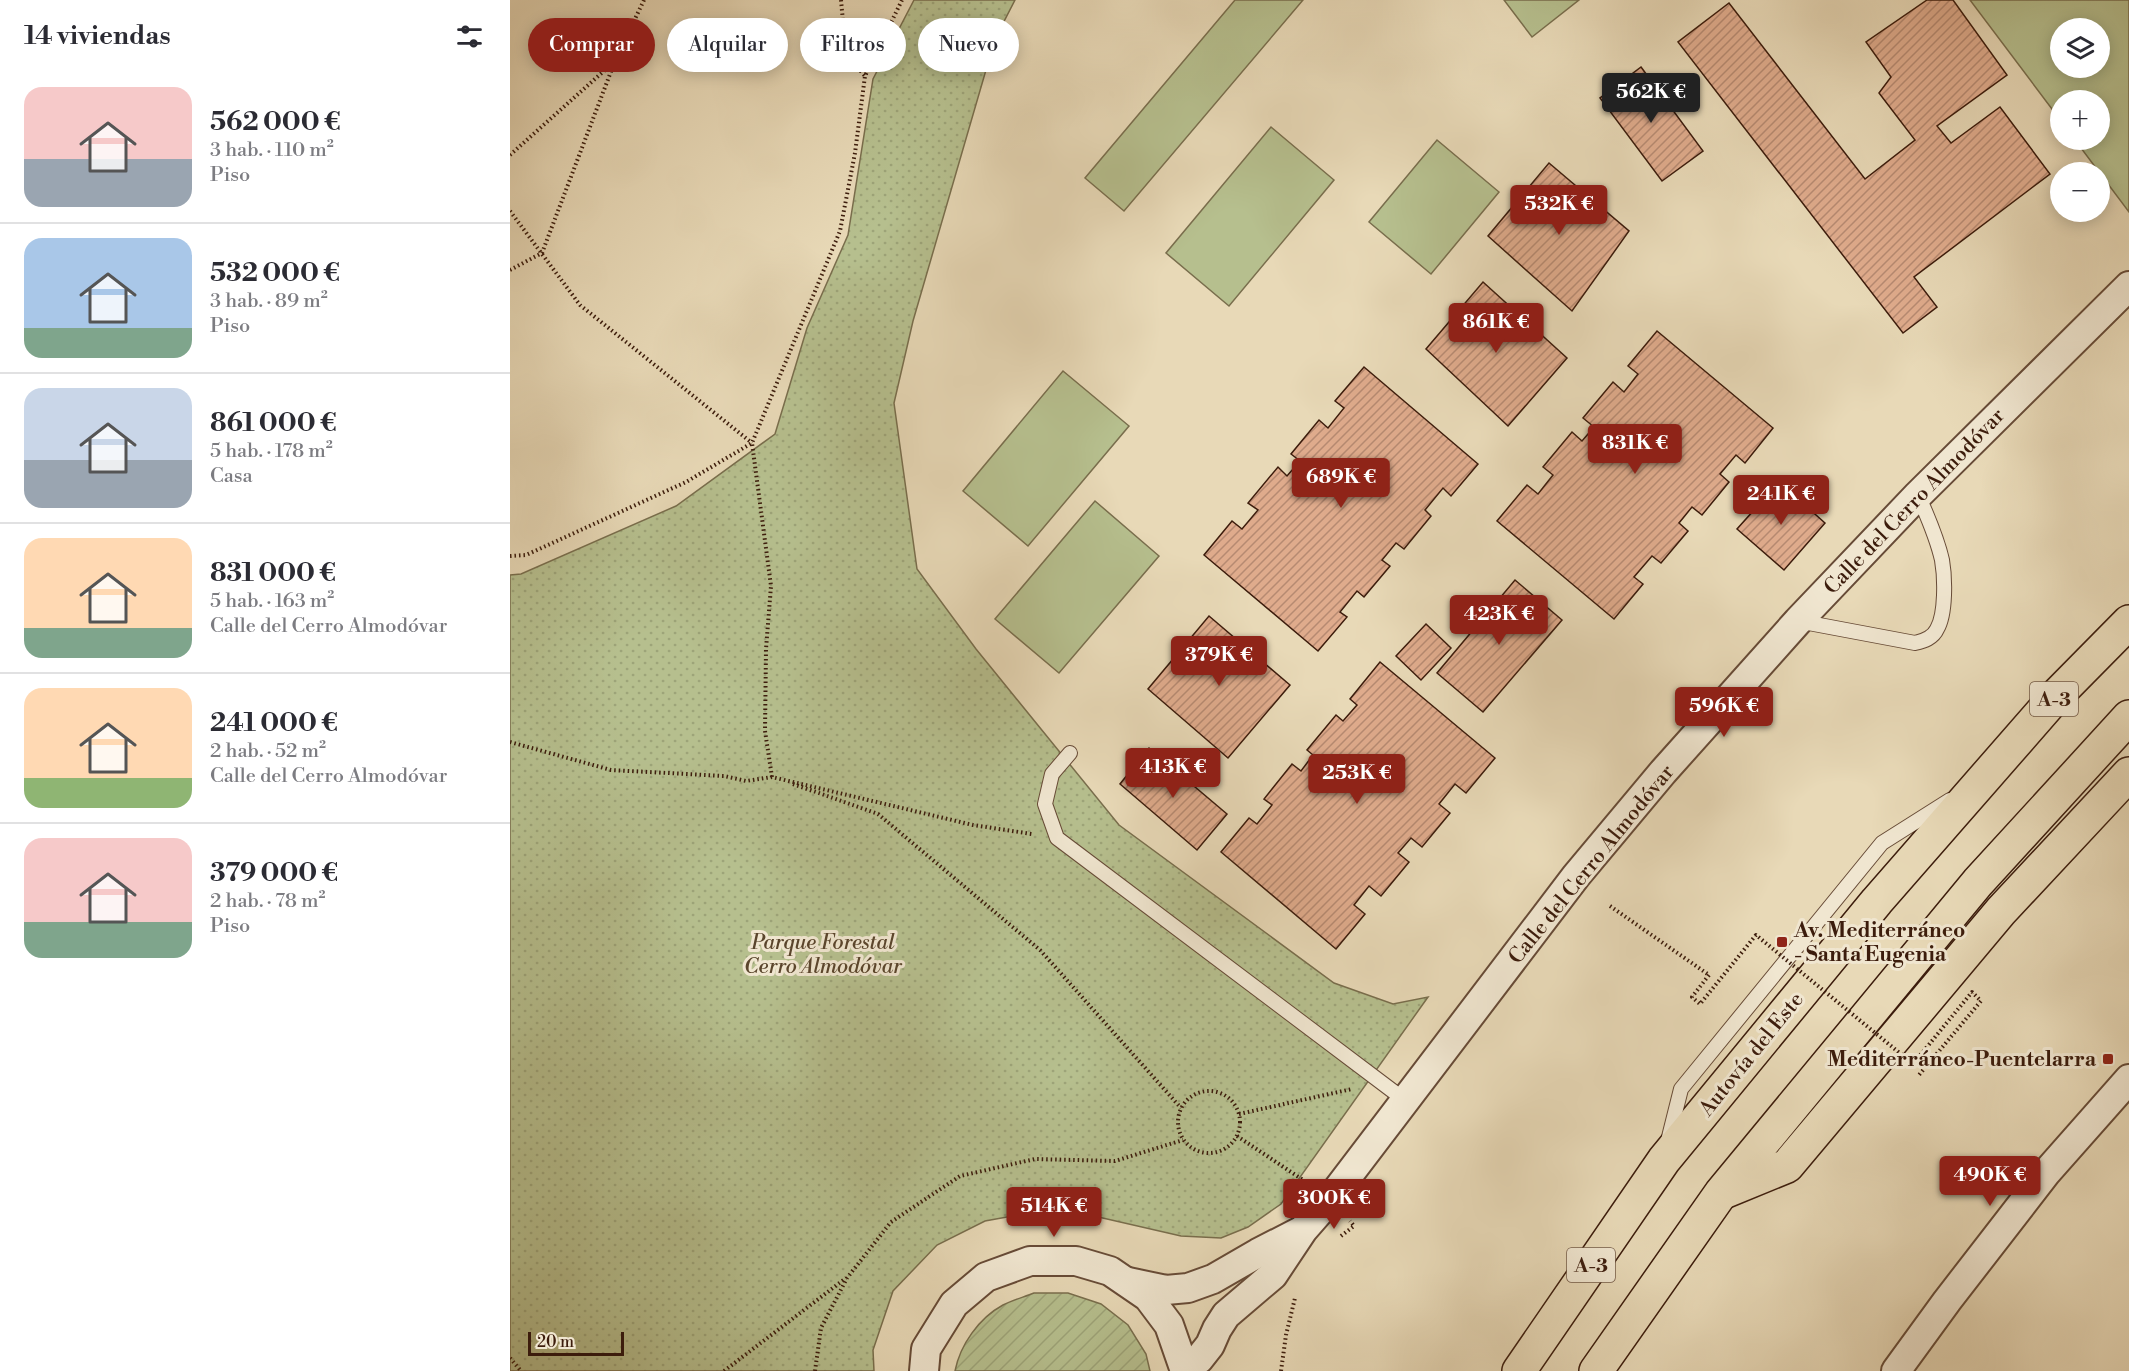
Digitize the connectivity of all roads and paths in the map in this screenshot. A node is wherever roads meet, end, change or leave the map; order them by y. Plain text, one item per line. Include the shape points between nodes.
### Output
1 (644, 0) edge
2 (841, 0) edge
3 (902, 0) edge
4 (635, 18) edge
5 (603, 72) edge
6 (611, 72) edge
7 (866, 76) junction
8 (510, 155) edge
9 (510, 211) edge
10 (542, 253) junction
11 (510, 270) edge
12 (2129, 286) edge
13 (752, 443) junction
14 (1918, 495) junction
15 (510, 556) edge
16 (1798, 621) junction
17 (2129, 622) edge
18 (2129, 717) edge
19 (510, 742) edge
20 (1070, 753) dead end
21 (2129, 774) edge
22 (772, 777) junction
23 (1057, 838) junction
24 (1610, 906) dead end
25 (1369, 1074) junction
26 (1919, 1075) dead end
27 (2129, 1079) edge
28 (1406, 1101) junction
29 (1181, 1108) junction
30 (1239, 1114) junction
31 (1237, 1136) junction
32 (1183, 1140) junction
33 (1721, 1193) junction
34 (1338, 1207) junction
35 (1303, 1230) junction
36 (1336, 1240) dead end
37 (847, 1278) junction
38 (1125, 1282) junction
39 (1295, 1296) dead end
40 (510, 1358) edge
41 (1185, 1370) edge
42 (521, 1371) edge
43 (724, 1371) edge
44 (814, 1371) edge
45 (924, 1371) edge
46 (1281, 1371) edge
47 (1519, 1371) edge
48 (1596, 1371) edge
49 (1896, 1371) edge

1 - 4 path
2 - 7 path via 846,54
3 - 7 path
5 - 8 path
6 - 10 path
7 - 13 path via 840,231
9 - 10 path
10 - 11 path
10 - 13 path via 580,305
12 - 14 street, Calle del Cerro Almodóvar
13 - 15 path via 686,482 526,555
13 - 22 path via 771,586 765,731
14 - 16 street, Calle del Cerro Almodóvar
14 - 16 lane via 1942,561 1944,610 1937,630 1915,644
16 - 28 street, Calle del Cerro Almodóvar via 1576,876
17 - 47 highway, Autovía del Este / A-3 via 2057,695 1877,901 1664,1160
18 - 33 highway via 1978,882
19 - 22 path via 611,770 724,776 746,781
20 - 23 lane via 1052,774 1045,804
21 - 33 highway via 2001,911 1787,1166
22 - 23 path via 973,825
22 - 29 path via 878,814 1040,950
23 - 25 lane
24 - 26 path, bridge via 1709,975 1692,997 1700,1005 1756,936 1913,1064 1972,992 1981,1001
25 - 28 lane
25 - 30 path via 1361,1087
27 - 49 street via 2046,1173
28 - 34 street, Calle del Cerro Almodóvar
29 - 30 path via 1196,1093 1218,1092 1235,1104
29 - 32 path via 1178,1125
30 - 31 path
31 - 32 path via 1231,1145 1211,1154 1191,1148
31 - 34 path
32 - 37 path via 1115,1161 1035,1159 960,1176 891,1222
33 - 48 highway
34 - 35 street, Calle del Cerro Almodóvar
34 - 36 path via 1354,1226
35 - 38 street, Calle del Cerro Almodóvar via 1213,1279 1188,1288 1166,1290
35 - 41 street, Calle del Cerro Almodóvar via 1273,1275 1226,1315 1210,1345
37 - 43 path
37 - 44 path via 821,1328
38 - 41 street via 1148,1298 1169,1325
38 - 45 street via 1110,1271 1076,1261 1030,1261 986,1277 954,1304 926,1349
39 - 46 path
40 - 42 path

